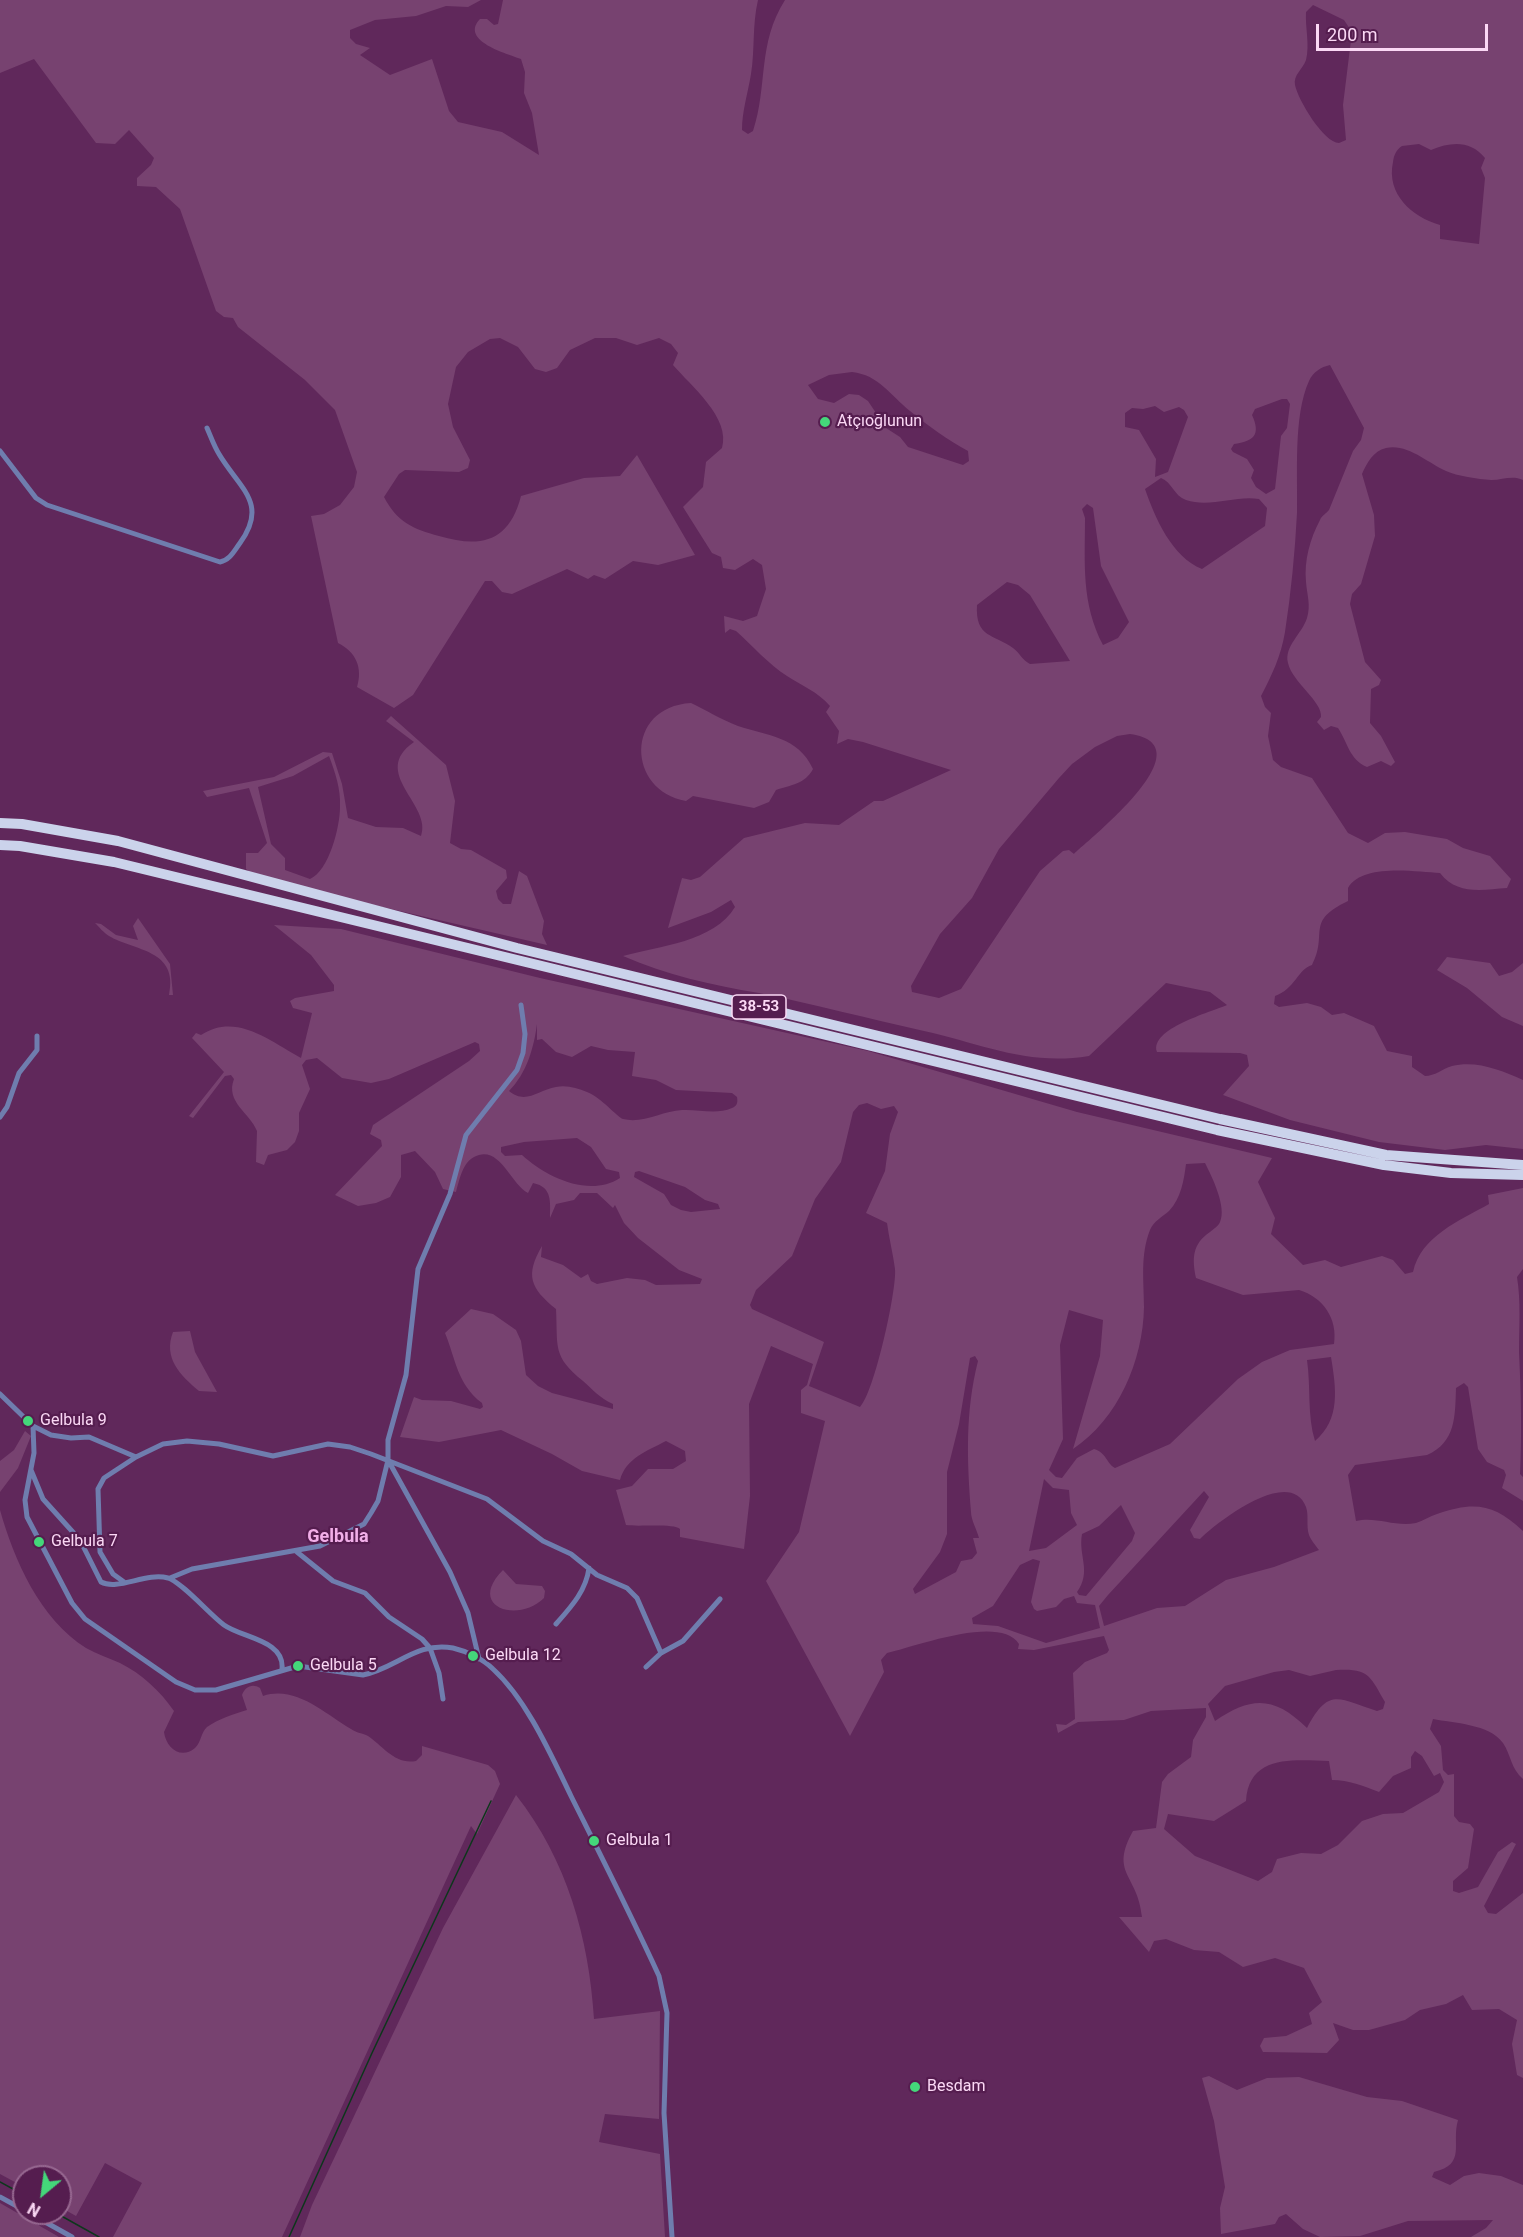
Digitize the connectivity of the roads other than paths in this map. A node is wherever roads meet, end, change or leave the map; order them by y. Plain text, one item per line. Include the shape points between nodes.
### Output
1 (207, 428) dead end
2 (0, 451) edge
3 (0, 824) edge
4 (0, 845) edge
5 (521, 1005) dead end
6 (37, 1036) dead end
7 (0, 1117) edge
8 (1523, 1165) edge
9 (1523, 1175) edge
10 (0, 1394) edge
11 (33, 1426) junction
12 (136, 1457) junction
13 (388, 1460) junction
14 (31, 1468) junction
15 (297, 1552) junction
16 (589, 1568) junction
17 (170, 1578) junction
18 (124, 1582) junction
19 (720, 1599) dead end
20 (556, 1624) dead end
21 (430, 1648) junction
22 (661, 1653) junction
23 (479, 1659) junction
24 (646, 1667) dead end
25 (282, 1669) junction
26 (443, 1699) dead end
27 (50, 2225) edge
28 (72, 2237) edge
29 (672, 2237) edge

1 - 2 street via 252,502 254,513 248,533 228,559 220,562 47,505 36,498
3 - 8 highway, 38-53 via 22,824 118,841 517,948 1220,1119 1386,1155
4 - 9 highway, 38-53 via 114,862 1217,1130 1384,1165 1451,1173
5 - 13 street via 525,1034 517,1070 466,1134 450,1194 418,1269 406,1375 388,1440
6 - 7 street via 37,1050 19,1073
10 - 11 street
11 - 12 street via 51,1435 89,1437
11 - 14 street
12 - 13 street via 163,1444 187,1441 273,1456 328,1444
12 - 18 street via 104,1478 98,1489 100,1552 105,1564
13 - 15 street via 378,1501 364,1524 320,1546
13 - 16 street via 487,1499 543,1541
13 - 23 street via 450,1572 468,1613
14 - 18 street via 43,1499 80,1540 98,1580 108,1585
14 - 25 street via 25,1500 27,1517 72,1603 85,1619 176,1682 195,1690 216,1690
15 - 17 street via 192,1569
15 - 21 street via 333,1581 364,1593 388,1617
16 - 20 street via 576,1601
16 - 22 street via 627,1588 637,1598
17 - 18 street via 147,1576
17 - 25 street via 225,1626 275,1649 282,1658
19 - 22 street via 682,1641
21 - 23 street via 452,1648
21 - 25 street via 363,1676 318,1667
21 - 26 street
22 - 24 street
23 - 29 street via 493,1668 544,1741 659,1976 667,2013 664,2113
27 - 28 street

